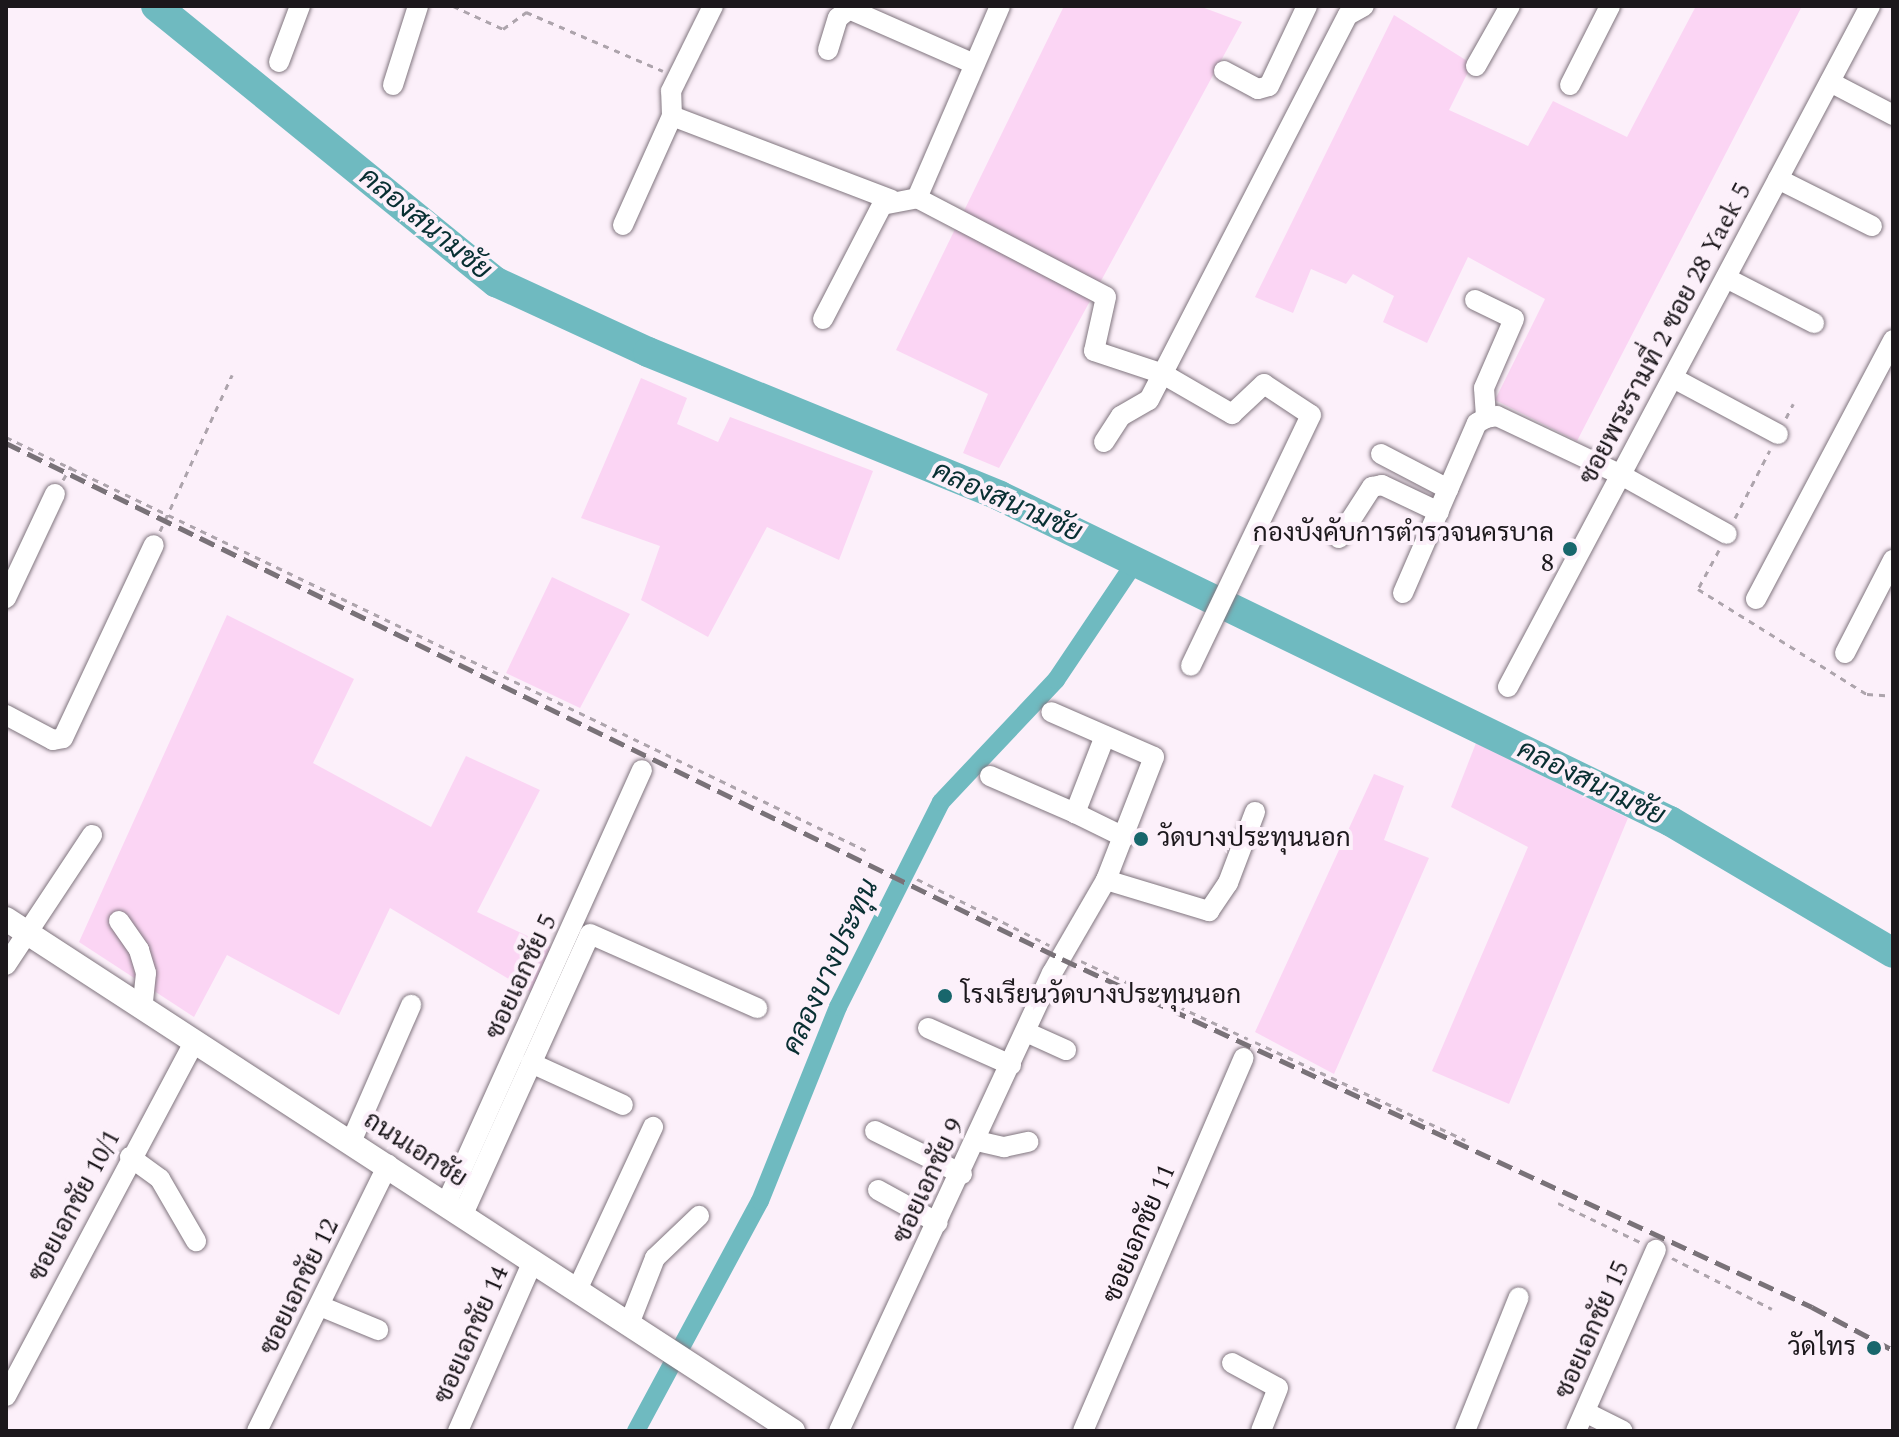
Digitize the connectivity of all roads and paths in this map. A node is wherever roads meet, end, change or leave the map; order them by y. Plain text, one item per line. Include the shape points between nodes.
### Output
1 (300, 6) edge
2 (418, 6) edge
3 (453, 6) edge
4 (713, 6) edge
5 (1000, 6) edge
6 (1307, 6) edge
7 (1364, 6) edge
8 (1510, 6) edge
9 (1610, 6) edge
10 (1870, 6) edge
11 (828, 50) dead end
12 (279, 62) dead end
13 (972, 63) junction
14 (1476, 66) dead end
15 (1224, 71) dead end
16 (677, 77) junction
17 (1830, 82) junction
18 (393, 85) dead end
19 (1570, 85) dead end
20 (1893, 115) edge
21 (672, 116) junction
22 (1778, 179) junction
23 (917, 198) junction
24 (892, 200) junction
25 (623, 225) dead end
26 (1872, 226) dead end
27 (1726, 278) junction
28 (1475, 300) dead end
29 (823, 319) dead end
30 (1814, 323) dead end
31 (1891, 348) edge
32 (1163, 374) junction
33 (232, 375) dead end
34 (1673, 378) junction
35 (1486, 418) junction
36 (1778, 434) dead end
37 (6, 437) edge
38 (1104, 442) dead end
39 (1381, 454) dead end
40 (1621, 475) junction
41 (1448, 489) junction
42 (55, 494) dead end
43 (1439, 512) junction
44 (166, 516) junction
45 (1727, 534) dead end
46 (1339, 538) dead end
47 (154, 545) joint
48 (1893, 560) edge
49 (1403, 593) dead end
50 (6, 598) edge
51 (1756, 599) dead end
52 (1845, 653) dead end
53 (1191, 666) dead end
54 (1508, 687) dead end
55 (1051, 712) dead end
56 (6, 715) edge
57 (1105, 736) junction
58 (642, 770) dead end
59 (990, 776) dead end
60 (1255, 812) dead end
61 (1075, 813) junction
62 (92, 835) dead end
63 (1124, 837) junction
64 (869, 852) dead end
65 (917, 879) dead end
66 (1106, 880) junction
67 (6, 919) edge
68 (119, 921) dead end
69 (27, 933) junction
70 (1064, 952) junction
71 (6, 965) edge
72 (411, 1005) dead end
73 (757, 1008) dead end
74 (142, 1009) junction
75 (928, 1028) dead end
76 (1026, 1032) junction
77 (194, 1042) junction
78 (1066, 1050) dead end
79 (1244, 1058) dead end
80 (531, 1063) junction
81 (1011, 1065) junction
82 (623, 1105) dead end
83 (653, 1127) dead end
84 (875, 1131) dead end
85 (1465, 1140) dead end
86 (977, 1141) junction
87 (351, 1142) junction
88 (1028, 1142) dead end
89 (130, 1157) junction
90 (388, 1165) junction
91 (962, 1174) junction
92 (878, 1190) dead end
93 (454, 1209) junction
94 (699, 1216) dead end
95 (938, 1223) junction
96 (196, 1241) dead end
97 (1656, 1250) dead end
98 (533, 1261) junction
99 (577, 1290) junction
100 (1519, 1297) dead end
101 (320, 1306) junction
102 (629, 1324) junction
103 (378, 1330) dead end
104 (1232, 1363) dead end
105 (6, 1396) edge
106 (1585, 1412) junction
107 (257, 1431) edge
108 (458, 1431) edge
109 (793, 1431) edge
110 (839, 1431) edge
111 (1083, 1431) edge
112 (1261, 1431) edge
113 (1465, 1431) edge
114 (1576, 1431) edge
115 (1623, 1431) edge

1 - 12 street
2 - 18 street
3 - 16 path via 503,29 526,12
4 - 16 street
5 - 13 street
6 - 15 street via 1269,86 1258,89
7 - 32 street via 1348,15
8 - 14 street
9 - 19 street
10 - 17 street, ซอยพระรามที่ 2 ซอย 28 Yaek 5
11 - 13 street via 838,18 849,9
13 - 23 street
16 - 21 street via 669,102
17 - 20 street
17 - 22 street, ซอยพระรามที่ 2 ซอย 28 Yaek 5
21 - 24 street
21 - 25 street
22 - 26 street
22 - 27 street, ซอยพระรามที่ 2 ซอย 28 Yaek 5
23 - 24 street
23 - 32 street via 1106,297 1094,351
24 - 29 street via 882,205
27 - 30 street
27 - 34 street, ซอยพระรามที่ 2 ซอย 28 Yaek 5
28 - 35 street via 1514,319 1484,388
31 - 51 street
32 - 38 street via 1149,400 1121,416
32 - 53 street via 1232,414 1264,384 1311,415
33 - 44 path
34 - 36 street
34 - 40 street, ซอยพระรามที่ 2 ซอย 28 Yaek 5
35 - 40 street via 1497,416
35 - 41 street via 1477,423
37 - 44 path
39 - 41 street
40 - 45 street
40 - 54 street, ซอยพระรามที่ 2 ซอย 28 Yaek 5
41 - 43 street
42 - 50 street
43 - 46 street via 1382,485 1372,487
43 - 49 street
44 - 47 path
44 - 64 path
47 - 56 street via 63,738 53,740
48 - 52 street
55 - 57 street
57 - 61 street
57 - 63 street, ซอยเอกชัย 9 via 1154,757
58 - 93 street, ซอยเอกชัย 5
59 - 61 street
60 - 66 street via 1228,883 1209,911
61 - 63 street
62 - 69 street
63 - 66 street, ซอยเอกชัย 9
65 - 70 path
66 - 70 street, ซอยเอกชัย 9
67 - 69 main road, ถนนเอกชัย
68 - 74 street via 139,950 146,973
69 - 71 street
69 - 74 main road, ถนนเอกชัย
70 - 76 street, ซอยเอกชัย 9
70 - 85 path
72 - 87 street
73 - 80 street via 590,934
74 - 77 main road, ถนนเอกชัย
75 - 81 street
76 - 78 street
76 - 81 street, ซอยเอกชัย 9
77 - 87 main road, ถนนเอกชัย
77 - 89 street, ซอยเอกชัย 10/1
79 - 111 street, ซอยเอกชัย 11
80 - 82 street
80 - 93 street
81 - 86 street, ซอยเอกชัย 9
83 - 99 street
84 - 91 street
86 - 88 street via 1004,1147
86 - 91 street, ซอยเอกชัย 9
87 - 90 main road, ถนนเอกชัย
89 - 96 street via 160,1179
89 - 105 street, ซอยเอกชัย 10/1
90 - 93 main road, ถนนเอกชัย
90 - 101 street, ซอยเอกชัย 12
91 - 95 street, ซอยเอกชัย 9
92 - 95 street
93 - 98 main road, ถนนเอกชัย
94 - 102 street via 655,1258
95 - 110 street, ซอยเอกชัย 9
97 - 106 street, ซอยเอกชัย 15
98 - 99 main road, ถนนเอกชัย
98 - 108 street, ซอยเอกชัย 14
99 - 102 main road, ถนนเอกชัย
100 - 113 street
101 - 103 street
101 - 107 street, ซอยเอกชัย 12
102 - 109 main road, ถนนเอกชัย
104 - 112 street via 1278,1388
106 - 114 street, ซอยเอกชัย 15
106 - 115 street

